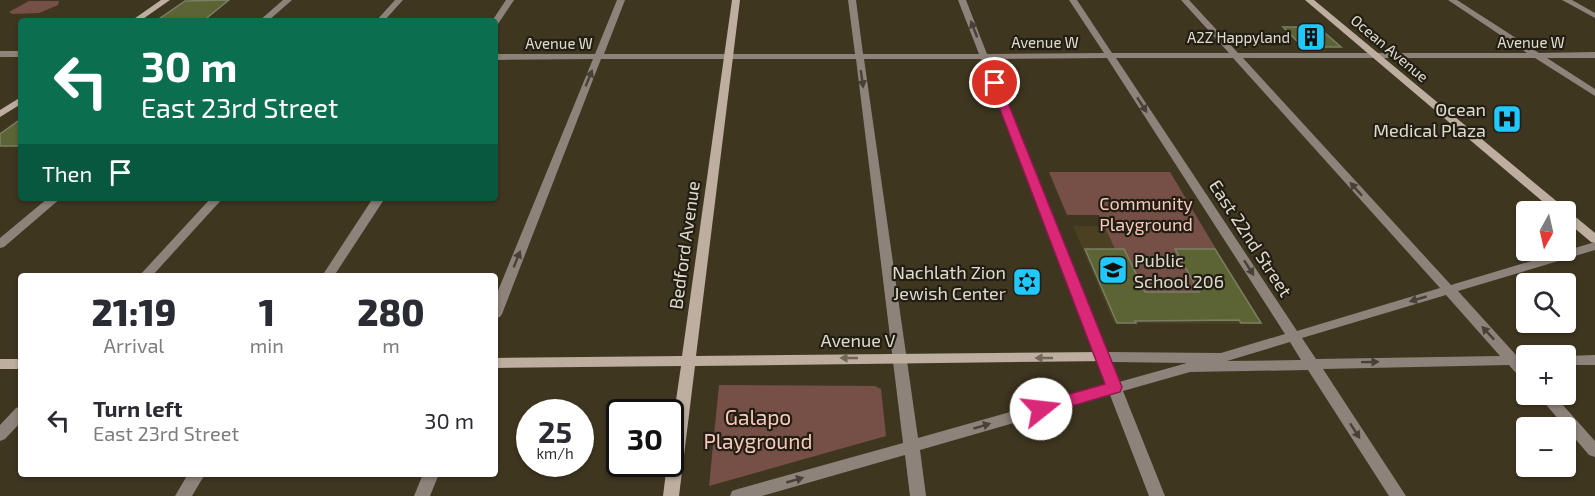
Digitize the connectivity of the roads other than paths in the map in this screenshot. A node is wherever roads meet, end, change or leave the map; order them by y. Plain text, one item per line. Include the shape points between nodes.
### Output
1 (166, 0) edge
2 (288, 0) edge
3 (399, 0) edge
4 (510, 0) edge
5 (621, 0) edge
6 (736, 0) edge
7 (852, 0) edge
8 (962, 0) edge
9 (1073, 0) edge
10 (1185, 0) edge
11 (1309, 0) edge
12 (1452, 0) edge
13 (1566, 0) edge
14 (1595, 16) edge
15 (139, 18) edge
16 (267, 18) edge
17 (383, 18) edge
18 (498, 18) edge
19 (0, 54) edge
20 (18, 54) edge
21 (1537, 55) junction
22 (1595, 55) edge
23 (729, 56) junction
24 (859, 56) junction
25 (984, 56) junction
26 (1110, 56) junction
27 (1235, 56) junction
28 (1375, 56) junction
29 (498, 57) edge
30 (598, 57) junction
31 (0, 62) edge
32 (18, 62) edge
33 (1595, 93) edge
34 (18, 102) edge
35 (0, 114) edge
36 (51, 201) edge
37 (214, 201) edge
38 (377, 201) edge
39 (1549, 201) edge
40 (1576, 223) edge
41 (1595, 239) edge
42 (0, 244) edge
43 (1595, 246) edge
44 (148, 273) edge
45 (330, 273) edge
46 (1449, 291) junction
47 (498, 307) edge
48 (1292, 334) junction
49 (1516, 356) edge
50 (1103, 357) junction
51 (900, 358) junction
52 (1516, 360) edge
53 (1576, 360) edge
54 (1595, 360) edge
55 (688, 362) junction
56 (498, 363) edge
57 (0, 364) edge
58 (18, 364) edge
59 (1311, 364) junction
60 (1114, 387) junction
61 (1554, 405) edge
62 (18, 415) edge
63 (0, 435) edge
64 (911, 447) junction
65 (1595, 451) edge
66 (195, 477) edge
67 (430, 477) edge
68 (183, 496) edge
69 (422, 496) edge
70 (670, 496) edge
71 (738, 496) edge
72 (918, 496) edge
73 (1157, 496) edge
74 (1398, 496) edge

1 - 15 main road
2 - 16 street
3 - 17 street
4 - 18 street
5 - 30 street
6 - 23 main road, Bedford Avenue
7 - 24 street
25 -> 8 street
9 - 26 street, East 22nd Street
10 - 27 street
11 - 28 main road, Ocean Avenue
12 - 21 street
13 - 14 street
19 - 20 street
21 - 22 street, Avenue W
21 - 28 street, Avenue W
21 - 33 street
23 - 24 street, Avenue W
23 - 30 street, Avenue W
23 - 55 main road, Bedford Avenue
24 - 25 street, Avenue W
24 -> 51 street
25 - 26 street, Avenue W
25 - 50 street
26 - 27 street, Avenue W
26 -> 48 street, East 22nd Street
27 - 28 street, Avenue W
46 -> 27 street
28 - 39 main road, Ocean Avenue
29 - 30 street, Avenue W
47 -> 30 street
31 - 32 street
34 - 35 main road
36 - 42 street
37 - 44 street
38 - 45 street
40 - 41 main road
43 - 46 street, Avenue V
46 -> 48 street, Avenue V
49 -> 46 street
48 - 50 street, Avenue V via 1221,358
48 - 59 street, East 22nd Street
50 -> 51 main road, Avenue V
50 - 60 street
51 -> 55 main road, Avenue V
51 - 64 street
59 -> 52 street
53 - 54 street
55 - 56 main road, Avenue V
55 - 70 main road, Bedford Avenue
57 - 58 main road
59 - 60 street via 1190,367
59 -> 74 street, East 22nd Street
64 -> 60 street
60 - 73 street
61 - 65 street
62 - 63 street
71 -> 64 street
64 - 72 street
66 - 68 street
67 - 69 street

